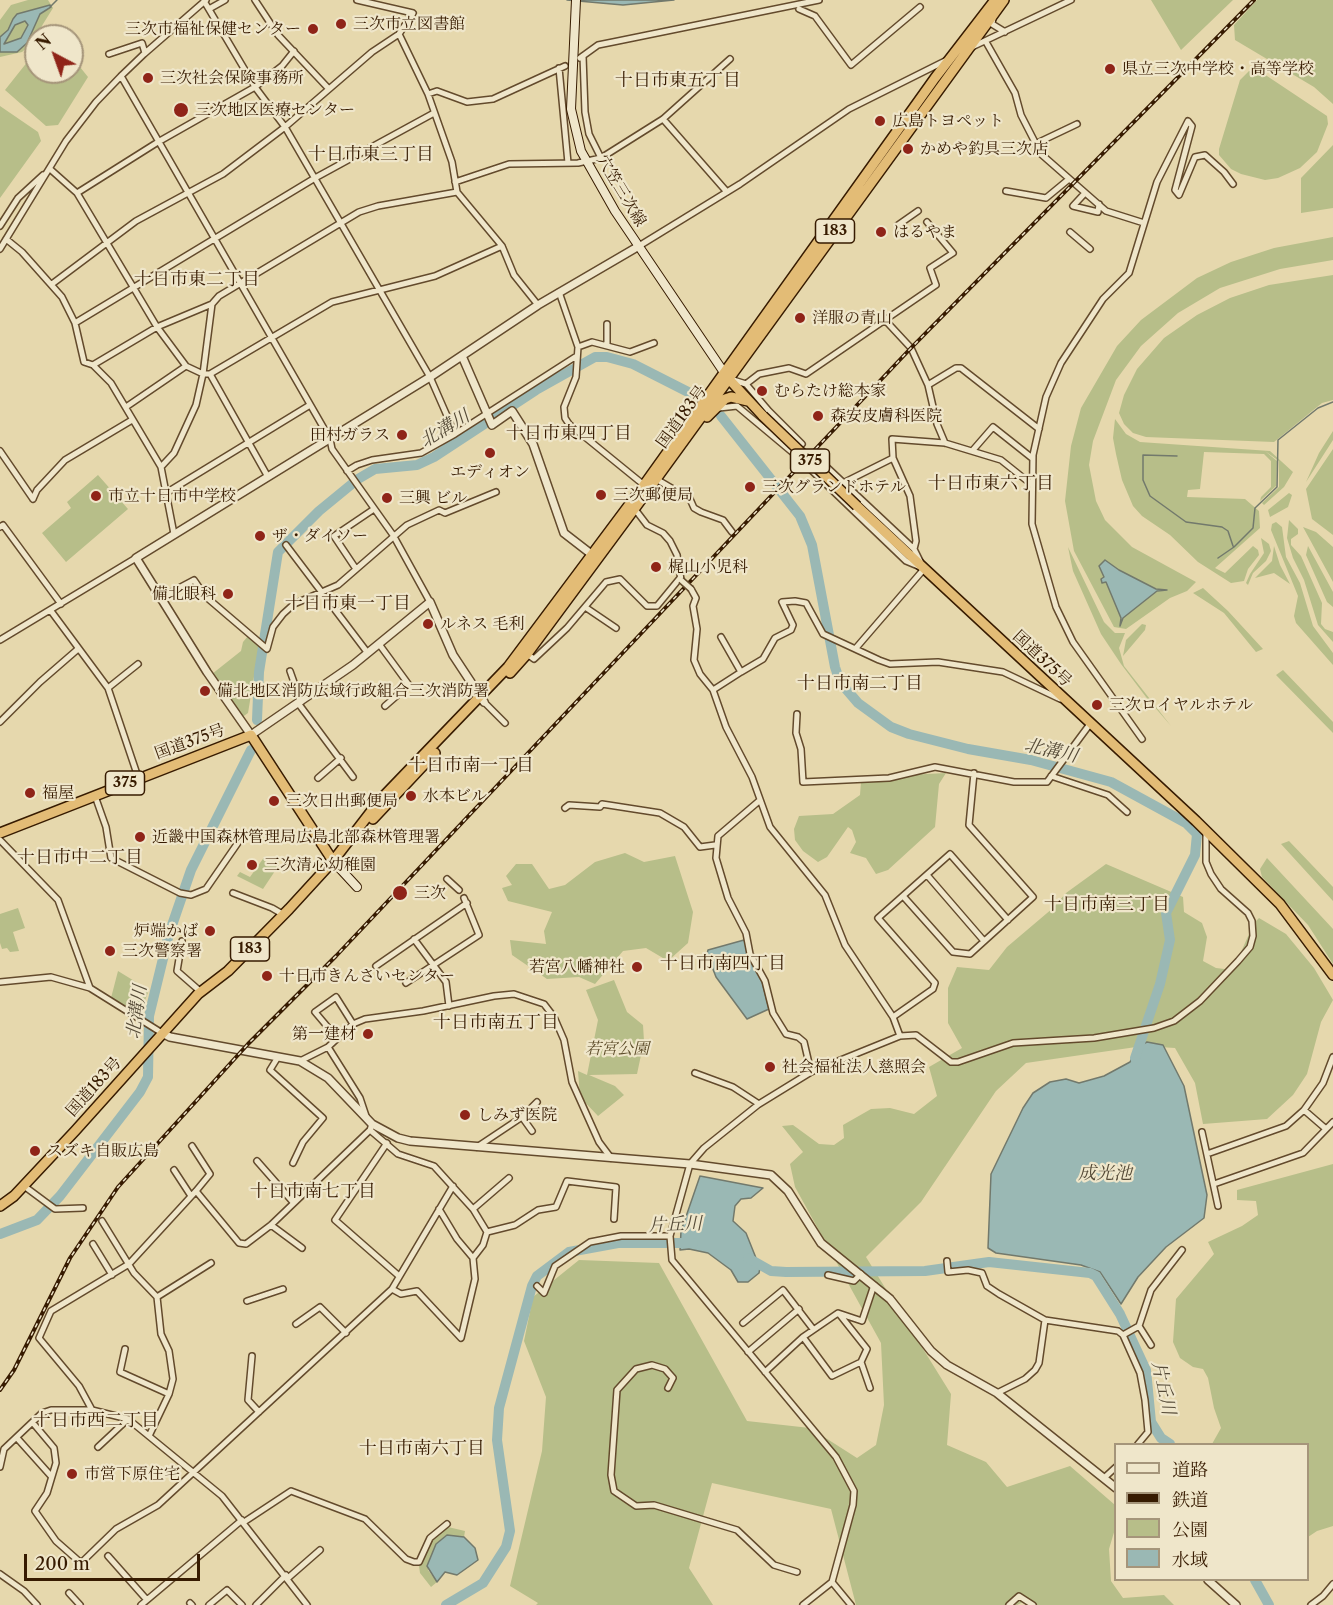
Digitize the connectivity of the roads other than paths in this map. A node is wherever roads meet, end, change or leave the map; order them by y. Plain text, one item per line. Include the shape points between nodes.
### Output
1 (205, 0) edge
2 (225, 0) edge
3 (255, 0) edge
4 (357, 0) edge
5 (576, 0) edge
6 (819, 0) edge
7 (995, 0) edge
8 (1004, 0) edge
9 (1071, 0) edge
10 (920, 7) dead end
11 (209, 9) junction
12 (799, 9) dead end
13 (994, 13) junction
14 (1005, 33) junction
15 (399, 34) junction
16 (986, 42) junction
17 (967, 49) junction
18 (294, 51) junction
19 (109, 54) dead end
20 (953, 57) junction
21 (730, 59) dead end
22 (129, 68) junction
23 (924, 72) junction
24 (121, 76) junction
25 (931, 84) junction
26 (255, 87) junction
27 (328, 88) junction
28 (428, 94) junction
29 (434, 113) junction
30 (663, 119) junction
31 (1077, 124) dead end
32 (285, 127) junction
33 (158, 142) junction
34 (1035, 144) junction
35 (601, 158) junction
36 (587, 162) junction
37 (568, 163) junction
38 (48, 170) junction
39 (315, 178) junction
40 (1069, 179) junction
41 (455, 182) junction
42 (1233, 184) dead end
43 (1006, 191) dead end
44 (457, 192) junction
45 (727, 192) junction
46 (77, 193) junction
47 (1085, 193) junction
48 (189, 194) junction
49 (1099, 204) junction
50 (918, 211) dead end
51 (927, 222) dead end
52 (341, 223) junction
53 (1144, 223) junction
54 (898, 225) dead end
55 (0, 226) edge
56 (1070, 232) dead end
57 (214, 238) junction
58 (6, 239) junction
59 (106, 242) junction
60 (502, 246) junction
61 (639, 246) junction
62 (0, 249) edge
63 (1090, 249) dead end
64 (240, 283) junction
65 (52, 284) junction
66 (133, 287) junction
67 (379, 289) junction
68 (559, 292) junction
69 (212, 304) junction
70 (538, 304) junction
71 (885, 320) junction
72 (75, 323) junction
73 (607, 324) dead end
74 (157, 327) junction
75 (273, 339) junction
76 (654, 343) dead end
77 (607, 344) junction
78 (578, 347) junction
79 (462, 356) junction
80 (575, 357) junction
81 (93, 365) junction
82 (186, 366) junction
83 (203, 374) junction
84 (210, 374) junction
85 (726, 375) junction
86 (430, 377) junction
87 (746, 384) junction
88 (928, 385) junction
89 (748, 401) junction
90 (310, 405) junction
91 (126, 407) junction
92 (714, 409) junction
93 (487, 413) junction
94 (132, 420) junction
95 (693, 428) junction
96 (1039, 429) junction
97 (455, 434) junction
98 (330, 440) junction
99 (249, 443) junction
100 (945, 443) junction
101 (974, 450) junction
102 (0, 451) edge
103 (816, 457) dead end
104 (893, 458) junction
105 (1032, 458) junction
106 (161, 466) junction
107 (807, 466) dead end
108 (347, 471) junction
109 (268, 477) junction
110 (656, 479) junction
111 (843, 483) junction
112 (1031, 484) junction
113 (644, 485) junction
114 (496, 492) dead end
115 (166, 493) junction
116 (632, 506) junction
117 (374, 509) junction
118 (0, 527) edge
119 (732, 532) dead end
120 (174, 534) junction
121 (393, 536) junction
122 (286, 545) dead end
123 (914, 549) junction
124 (594, 556) junction
125 (136, 558) junction
126 (356, 569) junction
127 (924, 569) junction
128 (681, 579) junction
129 (321, 593) junction
130 (160, 597) junction
131 (430, 602) junction
132 (61, 604) junction
133 (585, 607) junction
134 (51, 611) junction
135 (616, 628) dead end
136 (722, 637) dead end
137 (0, 640) edge
138 (379, 644) junction
139 (856, 648) junction
140 (78, 649) junction
141 (367, 652) junction
142 (527, 654) junction
143 (138, 664) dead end
144 (290, 671) dead end
145 (741, 672) junction
146 (108, 688) junction
147 (713, 690) junction
148 (482, 700) junction
149 (1066, 702) junction
150 (300, 703) junction
151 (384, 706) dead end
152 (797, 714) dead end
153 (0, 722) edge
154 (505, 723) dead end
155 (1090, 724) junction
156 (251, 735) junction
157 (1142, 739) dead end
158 (340, 758) junction
159 (974, 773) junction
160 (1051, 776) junction
161 (138, 777) junction
162 (318, 777) dead end
163 (353, 777) dead end
164 (95, 796) junction
165 (759, 801) junction
166 (565, 808) dead end
167 (1127, 812) dead end
168 (1206, 832) junction
169 (0, 833) edge
170 (244, 834) dead end
171 (0, 840) edge
172 (715, 845) junction
173 (333, 861) junction
174 (927, 875) junction
175 (447, 879) dead end
176 (357, 887) dead end
177 (459, 890) dead end
178 (233, 893) dead end
179 (903, 896) junction
180 (284, 915) junction
181 (1008, 920) junction
182 (414, 939) junction
183 (182, 941) dead end
184 (984, 941) junction
185 (434, 965) junction
186 (376, 966) dead end
187 (1333, 975) edge
188 (0, 982) edge
189 (406, 983) dead end
190 (90, 988) junction
191 (201, 993) junction
192 (449, 1006) junction
193 (893, 1017) junction
194 (353, 1024) junction
195 (162, 1033) junction
196 (900, 1036) junction
197 (337, 1038) junction
198 (328, 1047) junction
199 (1333, 1056) edge
200 (278, 1057) junction
201 (300, 1061) junction
202 (811, 1072) junction
203 (695, 1073) dead end
204 (537, 1102) dead end
205 (759, 1104) junction
206 (1304, 1110) junction
207 (522, 1117) junction
208 (1333, 1122) edge
209 (370, 1125) junction
210 (1326, 1129) junction
211 (531, 1131) dead end
212 (1202, 1132) dead end
213 (387, 1143) junction
214 (192, 1146) dead end
215 (476, 1148) junction
216 (1207, 1154) junction
217 (611, 1158) junction
218 (257, 1161) dead end
219 (293, 1163) dead end
220 (690, 1164) junction
221 (174, 1170) dead end
222 (509, 1178) dead end
223 (1214, 1184) junction
224 (24, 1186) junction
225 (453, 1186) junction
226 (194, 1194) junction
227 (292, 1202) junction
228 (0, 1206) edge
229 (1218, 1206) dead end
230 (83, 1208) dead end
231 (439, 1209) junction
232 (473, 1209) junction
233 (614, 1219) dead end
234 (102, 1221) dead end
235 (271, 1225) junction
236 (487, 1232) junction
237 (670, 1236) junction
238 (93, 1244) dead end
239 (302, 1248) dead end
240 (1182, 1250) dead end
241 (473, 1258) junction
242 (947, 1261) dead end
243 (211, 1263) dead end
244 (129, 1264) junction
245 (861, 1274) junction
246 (112, 1275) junction
247 (828, 1275) dead end
248 (399, 1276) junction
249 (874, 1285) junction
250 (537, 1286) dead end
251 (283, 1289) dead end
252 (392, 1289) junction
253 (157, 1297) junction
254 (247, 1301) dead end
255 (799, 1309) junction
256 (838, 1313) junction
257 (1046, 1320) junction
258 (743, 1323) dead end
259 (296, 1324) dead end
260 (1139, 1326) junction
261 (813, 1329) junction
262 (346, 1333) junction
263 (1123, 1335) junction
264 (802, 1337) junction
265 (1151, 1345) dead end
266 (125, 1349) dead end
267 (748, 1352) junction
268 (252, 1356) dead end
269 (861, 1362) junction
270 (765, 1372) junction
271 (668, 1388) dead end
272 (870, 1388) dead end
273 (997, 1393) junction
274 (170, 1395) junction
275 (92, 1410) junction
276 (259, 1412) junction
277 (128, 1419) junction
278 (33, 1423) junction
279 (149, 1436) junction
280 (16, 1438) junction
281 (1139, 1443) edge
282 (2, 1447) edge
283 (98, 1447) dead end
284 (0, 1467) edge
285 (1114, 1469) edge
286 (194, 1472) junction
287 (51, 1476) junction
288 (1104, 1478) junction
289 (1114, 1486) edge
290 (243, 1521) junction
291 (447, 1524) dead end
292 (320, 1550) dead end
293 (108, 1556) dead end
294 (797, 1572) dead end
295 (0, 1574) edge
296 (287, 1576) junction
297 (1209, 1581) edge
298 (832, 1582) junction
299 (1333, 1584) edge
300 (69, 1593) dead end
301 (147, 1600) junction
302 (37, 1605) edge
303 (80, 1605) edge
304 (141, 1605) edge
305 (209, 1605) edge
306 (242, 1605) edge
307 (256, 1605) edge
308 (307, 1605) edge
309 (803, 1605) edge
310 (851, 1605) edge
311 (1009, 1605) edge
312 (1033, 1605) edge
313 (1236, 1605) edge
314 (1311, 1605) edge

1 - 11 street
1 - 22 street
2 - 11 street
3 - 18 street
4 - 15 street via 413,13
5 - 36 main road, 穴笠三次線 via 571,109 577,140
6 - 35 street via 598,45 582,57 585,112
7 - 20 highway, 国道183号 / 183
8 - 13 highway, 国道183号 / 183
9 - 14 street
10 - 12 street via 851,65 816,16
11 - 26 street
13 - 14 street via 992,24
13 - 17 highway, 国道183号 / 183
14 - 16 street
15 - 27 street
15 - 28 street
16 - 17 street
16 - 34 street via 1015,93
17 - 20 street
17 - 85 highway, 国道183号 / 183
18 - 26 street
18 - 27 street
19 - 22 street via 142,43 146,52
20 - 23 street
20 - 25 highway, 国道183号 / 183
21 - 30 street
22 - 24 street
23 - 25 street
23 - 45 street via 849,109
24 - 33 street
24 - 38 street via 96,102
25 - 85 highway, 国道183号 / 183
26 - 32 street
26 - 33 street
27 - 32 street
28 - 29 street
28 - 37 street via 437,91 467,102 493,99 562,67
29 - 39 street
29 - 41 street
30 - 35 street
30 - 45 street
31 - 34 street
32 - 39 street
32 - 48 street via 223,174
33 - 46 street
33 - 48 street
34 - 40 street
35 - 36 street
36 - 37 street
36 - 61 main road, 穴笠三次線
37 - 41 street via 509,164
38 - 46 street
38 - 55 street via 18,198
38 - 58 street
39 - 52 street
39 - 57 street
40 - 43 street via 1046,198
40 - 47 street
41 - 44 street
42 - 53 street via 1205,155 1195,157 1179,195 1175,190 1192,126 1188,121 1157,182
44 - 52 street via 378,206
44 - 60 street
45 - 61 street
46 - 59 street
47 - 49 street
47 - 49 street via 1074,206 1098,212
48 - 57 street
48 - 59 street via 136,221
49 - 53 street
50 - 54 street
51 - 71 street via 953,253 930,268 936,285
52 - 64 street
52 - 67 street
53 - 96 street via 1129,273 1103,298 1061,363 1046,397
56 - 63 street
57 - 64 street
57 - 66 street
58 - 62 street
58 - 65 street
59 - 65 street
59 - 66 street
60 - 67 street via 435,276
60 - 70 street via 514,275
61 - 68 street
61 - 85 main road, 穴笠三次線
64 - 69 street
64 - 75 street
65 - 72 street
66 - 72 street
66 - 74 street
67 - 75 street via 332,302
67 - 86 street
68 - 70 street
68 - 78 street
69 - 74 street
69 - 83 street
70 - 79 street
71 - 87 street via 806,374 789,368 759,374
71 - 88 street via 911,348
72 - 81 street via 84,362
73 - 77 street
74 - 81 street
74 - 82 street
75 - 84 street
75 - 90 street
76 - 77 street via 630,352
77 - 78 street via 592,342
78 - 80 street
79 - 86 street
79 - 93 street
80 - 93 street
80 - 113 street via 576,377 564,407 565,418
81 - 91 street via 111,383
82 - 83 street
82 - 91 street
83 - 84 street
83 - 106 street via 185,434
84 - 99 street
85 - 87 street
85 - 89 highway, 国道375号 / 375
85 - 95 highway, 国道183号 / 183
85 - 113 highway, 国道183号 / 183
86 - 97 street
86 - 98 street
87 - 92 street via 802,444 796,454 737,406
88 - 96 street via 961,368
88 - 100 street
89 - 92 highway via 731,397
89 - 127 highway, 国道375号 / 375, bridge
90 - 98 street
90 - 99 street
91 - 94 street
92 - 95 highway
93 - 97 street
93 - 124 street via 492,425 512,411 533,444 564,532
94 - 102 street via 65,460 33,499
94 - 106 street
95 - 110 highway, 国道183号 / 183
96 - 105 street
97 - 108 street via 420,453 372,460
98 - 108 street
98 - 109 street
99 - 109 street
99 - 115 street
100 - 101 street
100 - 104 street via 892,439
101 - 105 street via 993,428
101 - 112 street via 1001,460
103 - 111 street
104 - 111 street
104 - 123 street via 910,496
105 - 112 street
106 - 115 street
107 - 127 street via 906,561
108 - 117 street
109 - 120 street
110 - 116 highway, 国道183号 / 183
110 - 119 street via 690,499 694,508 723,520
111 - 123 street
112 - 157 street via 1032,524 1056,607 1073,642
113 - 116 highway, 国道183号 / 183
114 - 121 street via 445,513 439,510 406,525
115 - 120 street
116 - 124 highway, 国道183号 / 183
116 - 128 street via 647,525 670,541
117 - 121 street
117 - 126 street via 334,536
118 - 132 street via 3,525
120 - 125 street
121 - 126 street
121 - 131 street
122 - 129 street
123 - 127 street
124 - 142 highway, 国道183号 / 183
124 - 148 highway, 国道183号 / 183
125 - 130 street
125 - 132 street
126 - 129 street via 338,585
127 - 139 street
127 - 149 highway, 国道375号 / 375
128 - 133 street via 657,606 647,606 620,579 606,582
128 - 147 street, bridge via 696,598 694,660
129 - 130 street via 294,604 283,614 273,627 267,649 205,596 194,580
129 - 141 street
130 - 156 street
131 - 138 street
131 - 148 street via 453,655
132 - 134 street
133 - 135 street
133 - 142 street via 534,659
134 - 137 street
134 - 140 street
136 - 145 street
138 - 141 street
138 - 151 street via 409,685
139 - 145 street via 823,634 806,603 782,602 793,625 791,630 775,638 763,659
139 - 149 street via 890,664 924,661 1003,672
140 - 146 street
140 - 153 street
141 - 150 street
142 - 148 highway, 国道183号 / 183
143 - 146 street
144 - 150 street
145 - 147 street
146 - 161 street
147 - 165 street
148 - 154 street
148 - 173 highway, 国道183号 / 183 via 380,800
149 - 155 highway, 国道375号 / 375
150 - 156 street
150 - 158 street
152 - 159 street via 803,782 889,778 935,767
155 - 160 street
155 - 168 highway, 国道375号 / 375
156 - 161 highway, 国道375号 / 375
156 - 173 highway, 国道375号
158 - 162 street
158 - 163 street
159 - 160 street via 1014,782 1047,782
159 - 181 street via 969,825 1033,897
160 - 167 street via 1108,795
161 - 164 highway, 国道375号 / 375
164 - 169 highway, 国道375号 / 375
164 - 170 street via 111,858 185,894 206,889
165 - 172 street via 723,831
165 - 193 street via 770,827 825,895 845,945
166 - 172 street via 602,804 660,813 684,827 700,847
168 - 187 highway, 国道375号 / 375 via 1280,904
168 - 196 street via 1205,853 1211,874 1221,889 1248,913 1253,936 1250,947 1238,961 1200,1001 1174,1021 1094,1038 1013,1043 951,1062 916,1035
171 - 190 street via 58,900
172 - 202 street via 728,898 765,981 773,1013 786,1034 804,1042
173 - 176 main road
173 - 180 highway, 国道183号 / 183
174 - 179 street
174 - 181 street via 950,854
174 - 184 street
175 - 177 street
178 - 180 street
179 - 184 street via 953,952 970,954
179 - 193 street via 878,918 935,983 933,989
180 - 191 highway, 国道183号 / 183
181 - 184 street
182 - 185 street
182 - 185 street via 466,900 479,935
182 - 186 street
183 - 191 street via 177,971
185 - 189 street
185 - 192 street via 446,982
188 - 190 street via 51,977
190 - 195 street
191 - 195 highway, 国道183号 / 183
192 - 194 street
192 - 217 street via 514,994 544,1004 564,1040 572,1082 584,1111
193 - 196 street
194 - 197 street
194 - 197 street via 336,997 315,1012
195 - 200 street
195 - 224 highway, 国道183号 / 183
196 - 202 street
197 - 198 street
198 - 201 street
198 - 209 street via 360,1098
199 - 206 street via 1323,1083
200 - 201 street
200 - 219 street via 270,1070 323,1118 303,1142
201 - 209 street via 328,1078
202 - 205 street
203 - 205 street via 733,1087
204 - 207 street
205 - 220 street
206 - 210 street
206 - 216 street via 1286,1126
207 - 211 street
207 - 215 street
208 - 210 street
209 - 213 street
209 - 215 street via 410,1141
209 - 227 street
210 - 223 street via 1303,1152
212 - 216 street
213 - 225 street via 408,1159 434,1166
213 - 248 street via 335,1220
214 - 226 street via 210,1174
215 - 217 street
216 - 223 street
217 - 220 street
218 - 227 street
220 - 237 street
220 - 245 street via 771,1175 788,1191 821,1243
221 - 226 street
222 - 232 street
223 - 229 street
224 - 228 highway, 国道183号 / 183
224 - 230 street via 55,1209
225 - 231 street
225 - 232 street
226 - 235 street via 239,1243 246,1244
226 - 244 street
227 - 235 street
231 - 241 street
231 - 248 street
232 - 236 street
233 - 236 street via 616,1187 567,1181 556,1207 538,1210 514,1226
234 - 244 street
235 - 239 street
236 - 241 street
237 - 250 street via 621,1236 590,1242 555,1266 544,1293
237 - 267 street via 672,1260
238 - 246 street
240 - 260 street via 1151,1290
241 - 252 street via 475,1279 461,1338 417,1292 401,1294
242 - 257 street via 948,1272 982,1273 987,1286
243 - 253 street
244 - 246 street
244 - 253 street
245 - 247 street via 854,1281
245 - 249 street
246 - 275 street via 51,1311 39,1338 79,1386
248 - 252 street
249 - 256 street via 862,1321
249 - 273 street via 931,1351 947,1365
251 - 254 street
252 - 262 street
253 - 274 street via 161,1334 173,1379
255 - 258 street via 783,1290
255 - 261 street
255 - 267 street
256 - 261 street
256 - 269 street via 867,1349
257 - 263 street
257 - 273 street via 1035,1370
259 - 262 street via 320,1307
260 - 263 street
260 - 265 street
261 - 264 street
262 - 276 street
263 - 281 street via 1140,1373 1145,1400 1148,1432
264 - 269 street via 832,1376
264 - 270 street
266 - 274 street via 120,1372
267 - 270 street
268 - 276 street via 248,1400
269 - 272 street
270 - 298 street via 836,1457 854,1491
271 - 294 street via 673,1378 665,1369 652,1365 636,1369 617,1390 611,1475 614,1491 636,1506 654,1504 737,1530 774,1565
273 - 288 street
274 - 279 street
275 - 277 street
275 - 278 street via 51,1410
276 - 286 street
277 - 279 street
277 - 283 street
278 - 280 street
278 - 287 street via 54,1448 56,1463
279 - 286 street
280 - 282 street
280 - 287 street
282 - 284 street
285 - 288 street
286 - 287 street via 158,1505 116,1529 81,1563 56,1541 35,1511 47,1493
286 - 290 street
288 - 289 street
290 - 291 street via 291,1491 365,1519 406,1559 414,1562 419,1562 430,1538
290 - 296 street
290 - 301 street
292 - 296 street
293 - 301 street
295 - 302 street
296 - 307 street
296 - 308 street
297 - 313 street
298 - 309 street
298 - 310 street
299 - 314 street
300 - 303 street
301 - 304 street
305 - 306 street via 227,1590
311 - 312 street via 1019,1596

